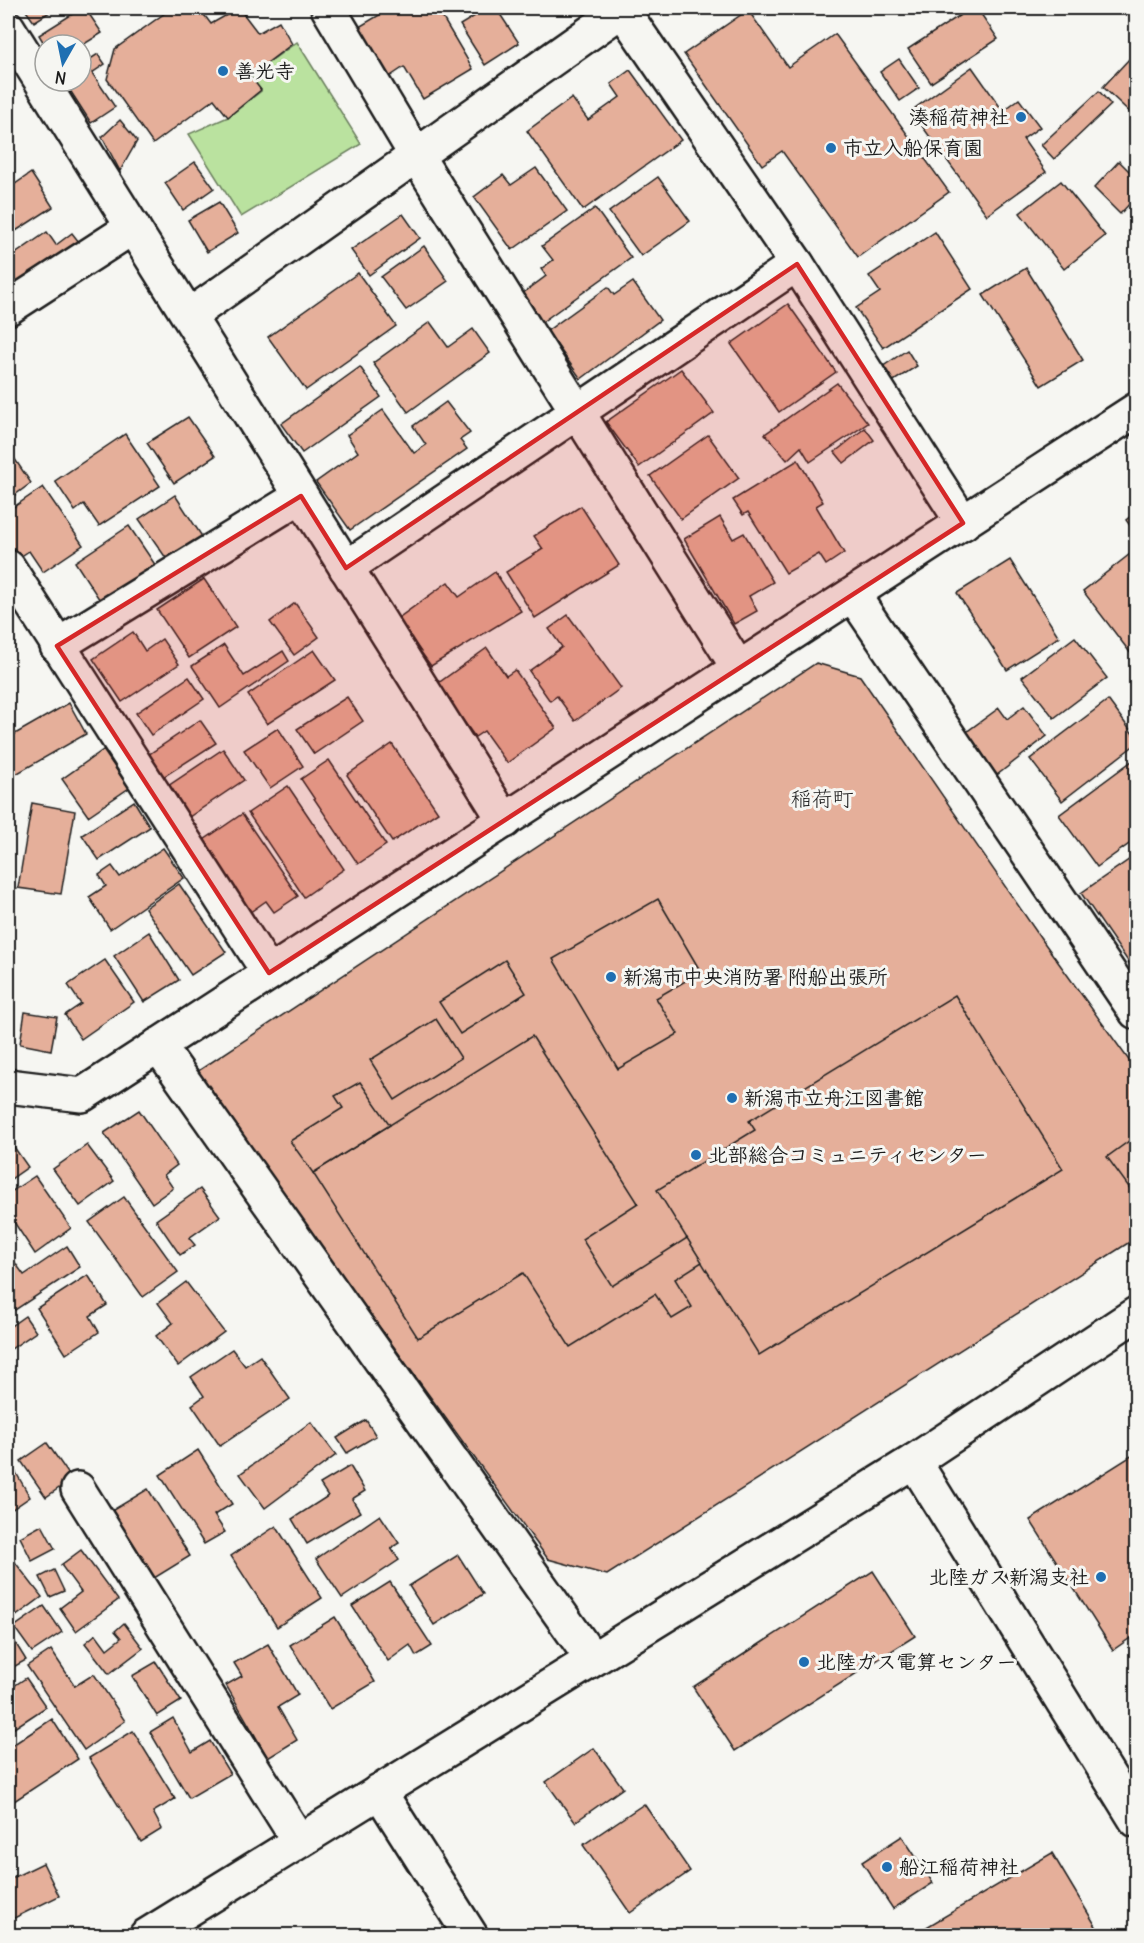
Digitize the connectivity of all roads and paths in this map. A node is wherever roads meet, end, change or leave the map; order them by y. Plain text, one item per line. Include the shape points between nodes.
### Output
1 (328, 8) edge
2 (623, 8) edge
3 (8, 28) edge
4 (416, 155) junction
5 (133, 227) junction
6 (797, 264) junction
7 (8, 308) edge
8 (189, 316) junction
9 (1137, 410) edge
10 (577, 412) junction
11 (301, 496) junction
12 (963, 523) junction
13 (8, 567) edge
14 (346, 568) junction
15 (853, 594) junction
16 (57, 646) junction
17 (739, 669) junction
18 (505, 820) junction
19 (269, 973) junction
20 (1137, 1012) edge
21 (158, 1045) junction
22 (8, 1086) edge
23 (1137, 1314) edge
24 (914, 1461) junction
25 (78, 1489) dead end
26 (592, 1659) junction
27 (379, 1791) junction
28 (1137, 1820) edge
29 (299, 1841) junction
30 (146, 1935) edge
31 (471, 1935) edge

1 - 4 street
2 - 4 street
2 - 6 street
3 - 5 street
4 - 8 street
4 - 10 street
5 - 7 street
5 - 8 street
6 - 10 street
6 - 12 street
8 - 11 street
9 - 12 street
10 - 14 street
10 - 17 street
11 - 14 street
11 - 16 street
12 - 15 street
13 - 16 street
14 - 18 street
15 - 17 street
15 - 20 street
16 - 19 street
17 - 18 street
18 - 19 street
19 - 21 street
21 - 22 street via 82,1095
21 - 26 street
23 - 24 street
24 - 26 street
24 - 28 street
25 - 29 street
26 - 27 street
27 - 29 street
27 - 31 street
29 - 30 street

